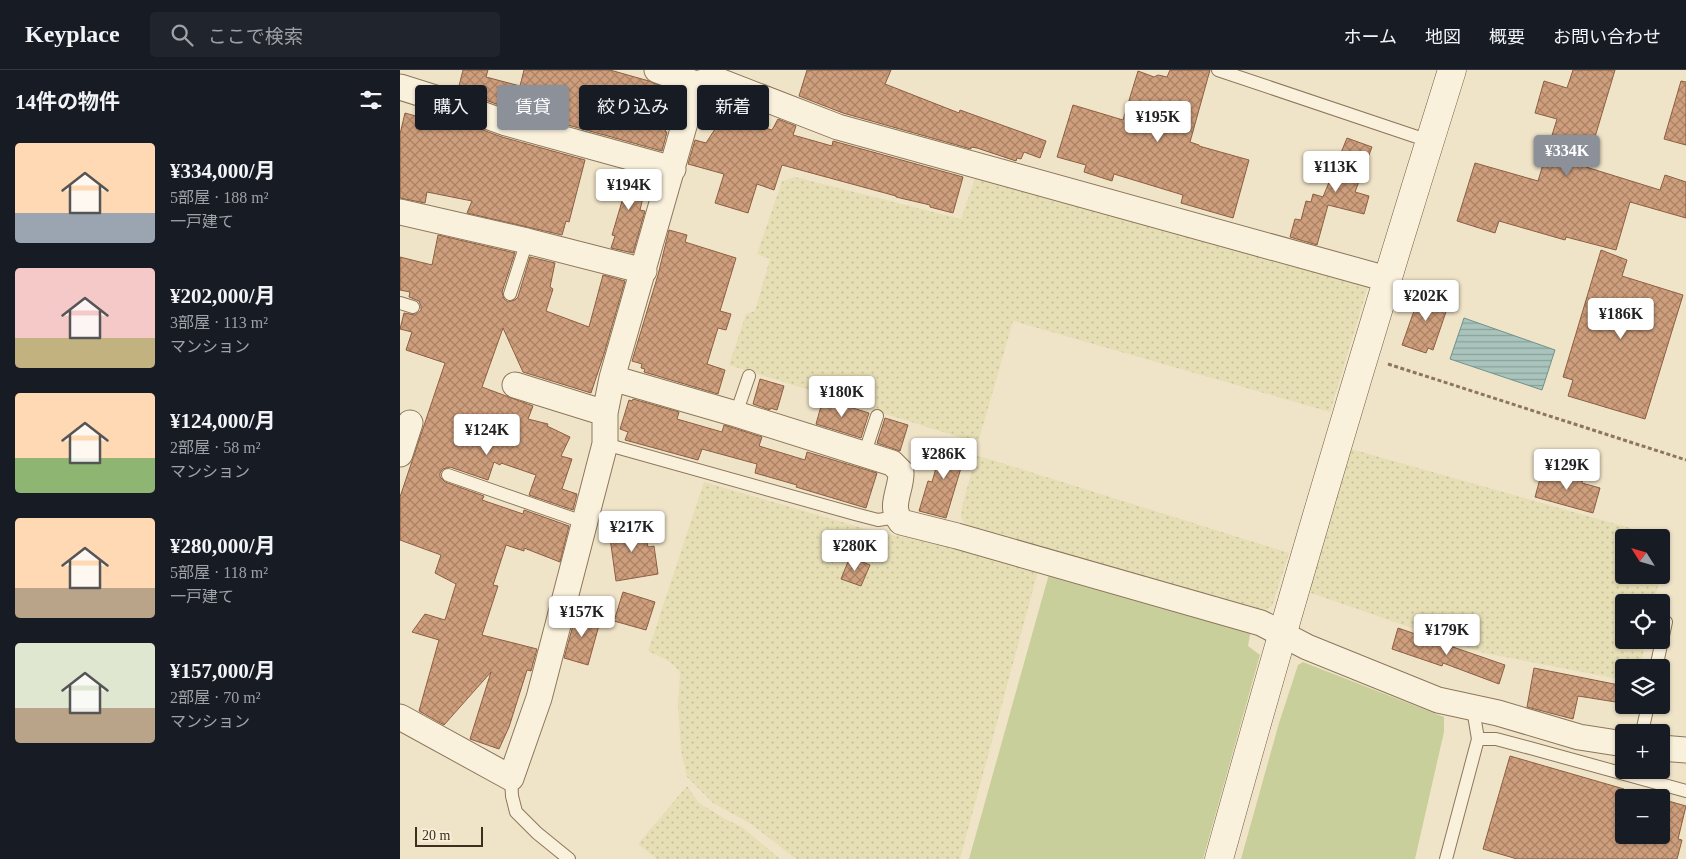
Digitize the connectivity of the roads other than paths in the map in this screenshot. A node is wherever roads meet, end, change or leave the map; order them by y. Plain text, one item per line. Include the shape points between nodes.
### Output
1 (657, 70) edge
2 (1218, 70) edge
3 (1452, 70) edge
4 (709, 78) edge
5 (400, 87) edge
6 (1429, 141) junction
7 (673, 169) junction
8 (400, 212) edge
9 (527, 241) junction
10 (644, 270) junction
11 (1387, 279) junction
12 (510, 294) dead end
13 (400, 303) edge
14 (413, 307) dead end
15 (749, 376) dead end
16 (612, 378) junction
17 (516, 385) dead end
18 (605, 413) junction
19 (736, 414) junction
20 (877, 416) dead end
21 (410, 423) dead end
22 (605, 444) junction
23 (400, 454) edge
24 (864, 455) junction
25 (448, 475) dead end
26 (897, 517) junction
27 (586, 523) junction
28 (1281, 634) junction
29 (1473, 709) junction
30 (400, 717) edge
31 (1478, 739) junction
32 (1615, 743) edge
33 (1670, 749) edge
34 (1686, 750) edge
35 (511, 778) junction
36 (1686, 791) edge
37 (568, 859) edge
38 (1218, 859) edge
39 (1446, 859) edge

1 - 4 street
2 - 6 lane
3 - 6 street
4 - 7 street
4 - 11 street via 838,127
5 - 7 street via 506,123
6 - 11 street
7 - 10 street
8 - 9 street
9 - 10 street
9 - 12 lane
10 - 16 street
11 - 28 street
13 - 14 lane
15 - 19 lane
16 - 18 street
16 - 19 street
17 - 18 street
18 - 22 street
19 - 24 street
20 - 24 lane
21 - 23 street
22 - 26 lane via 878,520
22 - 27 street
24 - 26 street via 892,464 901,472 895,508
25 - 27 lane
26 - 28 street via 901,522 1261,623
27 - 35 street via 539,698
28 - 29 street via 1438,700
28 - 38 street
29 - 31 lane
29 - 32 street via 1579,737
30 - 35 street
31 - 36 lane via 1496,739
31 - 39 lane
33 - 34 street
35 - 37 lane via 516,812

